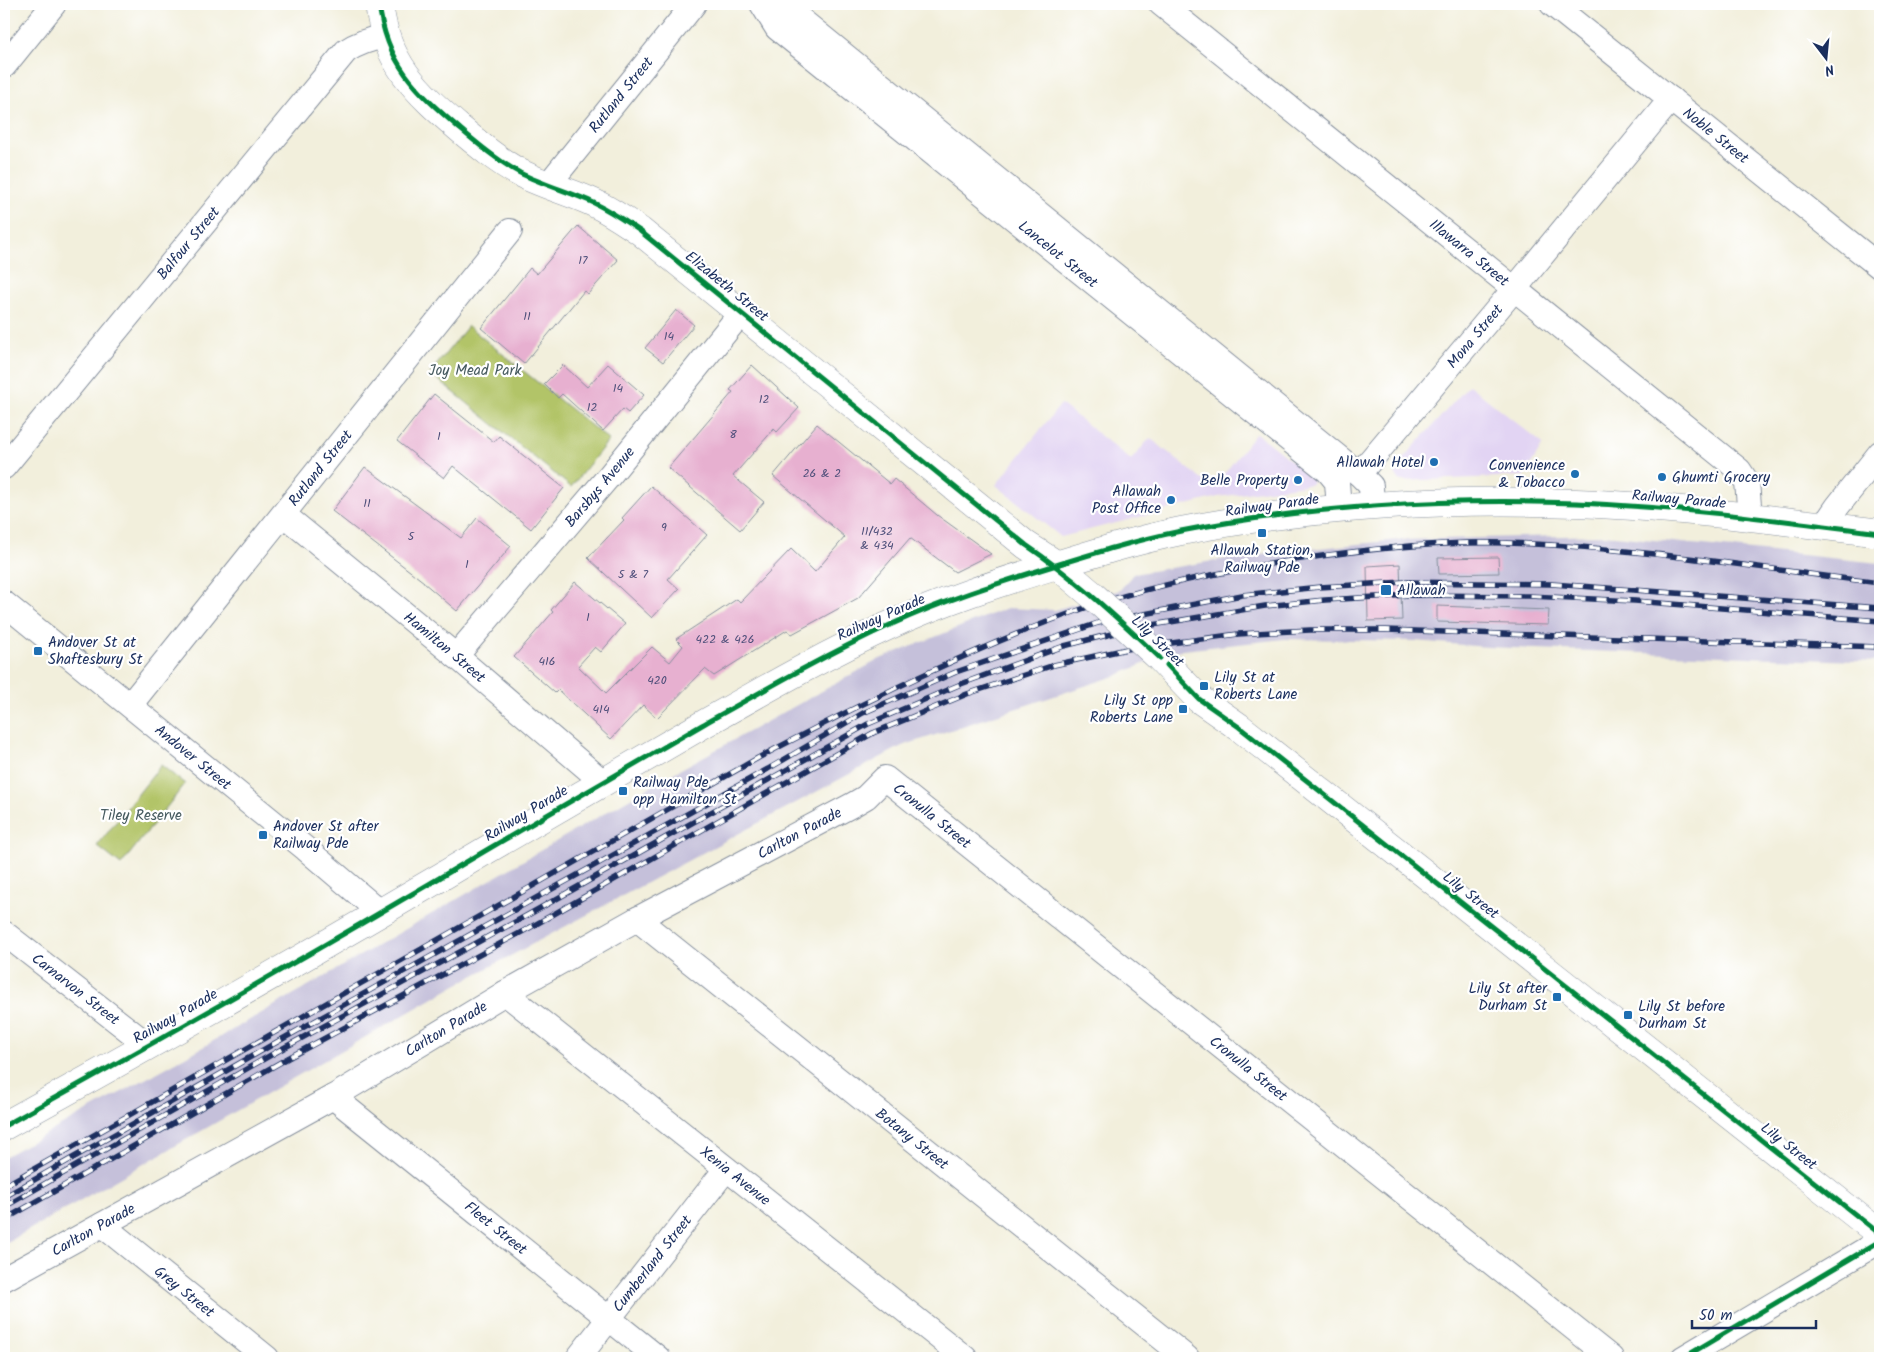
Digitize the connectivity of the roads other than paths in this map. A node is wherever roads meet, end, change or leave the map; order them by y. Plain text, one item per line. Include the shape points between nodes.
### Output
1 (54, 4) edge
2 (379, 4) edge
3 (694, 4) edge
4 (762, 4) edge
5 (773, 4) edge
6 (1161, 4) edge
7 (1552, 4) edge
8 (385, 36) junction
9 (4, 66) edge
10 (1671, 99) junction
11 (548, 185) junction
12 (510, 231) dead end
13 (1880, 267) edge
14 (1514, 290) junction
15 (741, 312) junction
16 (1880, 453) edge
17 (4, 467) edge
18 (1358, 474) junction
19 (1337, 482) junction
20 (1372, 507) junction
21 (1339, 509) junction
22 (284, 515) junction
23 (1750, 517) junction
24 (1824, 526) junction
25 (1880, 533) edge
26 (1056, 565) junction
27 (6, 611) edge
28 (456, 656) junction
29 (130, 705) junction
30 (885, 778) joint
31 (603, 782) junction
32 (381, 913) junction
33 (637, 919) junction
34 (4, 933) edge
35 (504, 993) junction
36 (148, 1046) junction
37 (333, 1098) junction
38 (4, 1126) edge
39 (726, 1169) junction
40 (102, 1226) junction
41 (1880, 1234) edge
42 (1880, 1241) edge
43 (4, 1279) edge
44 (608, 1319) junction
45 (267, 1358) edge
46 (578, 1358) edge
47 (658, 1358) edge
48 (964, 1358) edge
49 (1187, 1358) edge
50 (1611, 1358) edge
51 (1683, 1358) edge

1 - 9 street
2 - 8 main road, Elizabeth Street
3 - 11 street, Rutland Street
4 - 19 street, Lancelot Street via 777,28 1332,474
5 - 18 street, Lancelot Street via 789,10
6 - 14 street, Illawarra Street
7 - 10 street, Noble Street
8 - 11 main road, Elizabeth Street via 394,58 425,99 496,158
8 - 17 street, Balfour Street via 361,42 346,51
10 - 13 street, Noble Street
10 - 14 street, Mona Street
11 - 15 main road, Elizabeth Street via 595,203 620,217
12 - 22 street, Rutland Street
14 - 18 street, Mona Street
14 - 23 street, Illawarra Street via 1739,470 1747,482
15 - 26 main road, Elizabeth Street via 1026,545
15 - 28 street, Barsbys Avenue via 610,475
16 - 24 street
18 - 19 street via 1347,474
18 - 20 street via 1371,486
19 - 21 street
20 - 21 main road, Railway Parade
20 - 23 main road, Railway Parade via 1503,502
21 - 26 main road, Railway Parade via 1259,518 1180,532
22 - 28 street, Hamilton Street
22 - 29 street, Rutland Street
23 - 24 main road, Railway Parade
24 - 25 main road, Railway Parade
26 - 31 main road, Railway Parade via 950,601 862,638 792,673
26 - 41 main road, Lily Street, bridge via 1160,658 1199,699
27 - 29 street, Andover Street
28 - 31 street, Hamilton Street
29 - 32 street, Andover Street
30 - 33 street, Carlton Parade via 854,804
30 - 50 street, Cronulla Street
31 - 32 main road, Railway Parade
32 - 36 main road, Railway Parade
33 - 35 street, Carlton Parade
33 - 49 street, Botany Street
34 - 36 street, Carnarvon Street
35 - 37 street, Carlton Parade
35 - 39 street, Xenia Avenue
36 - 38 main road, Railway Parade
37 - 40 street, Carlton Parade
37 - 44 street, Fleet Street
39 - 44 street, Cumberland Street
39 - 48 street, Xenia Avenue
40 - 43 street, Carlton Parade
40 - 45 street, Grey Street
42 - 51 street
44 - 46 street, Cumberland Street
44 - 47 street, Fleet Street

